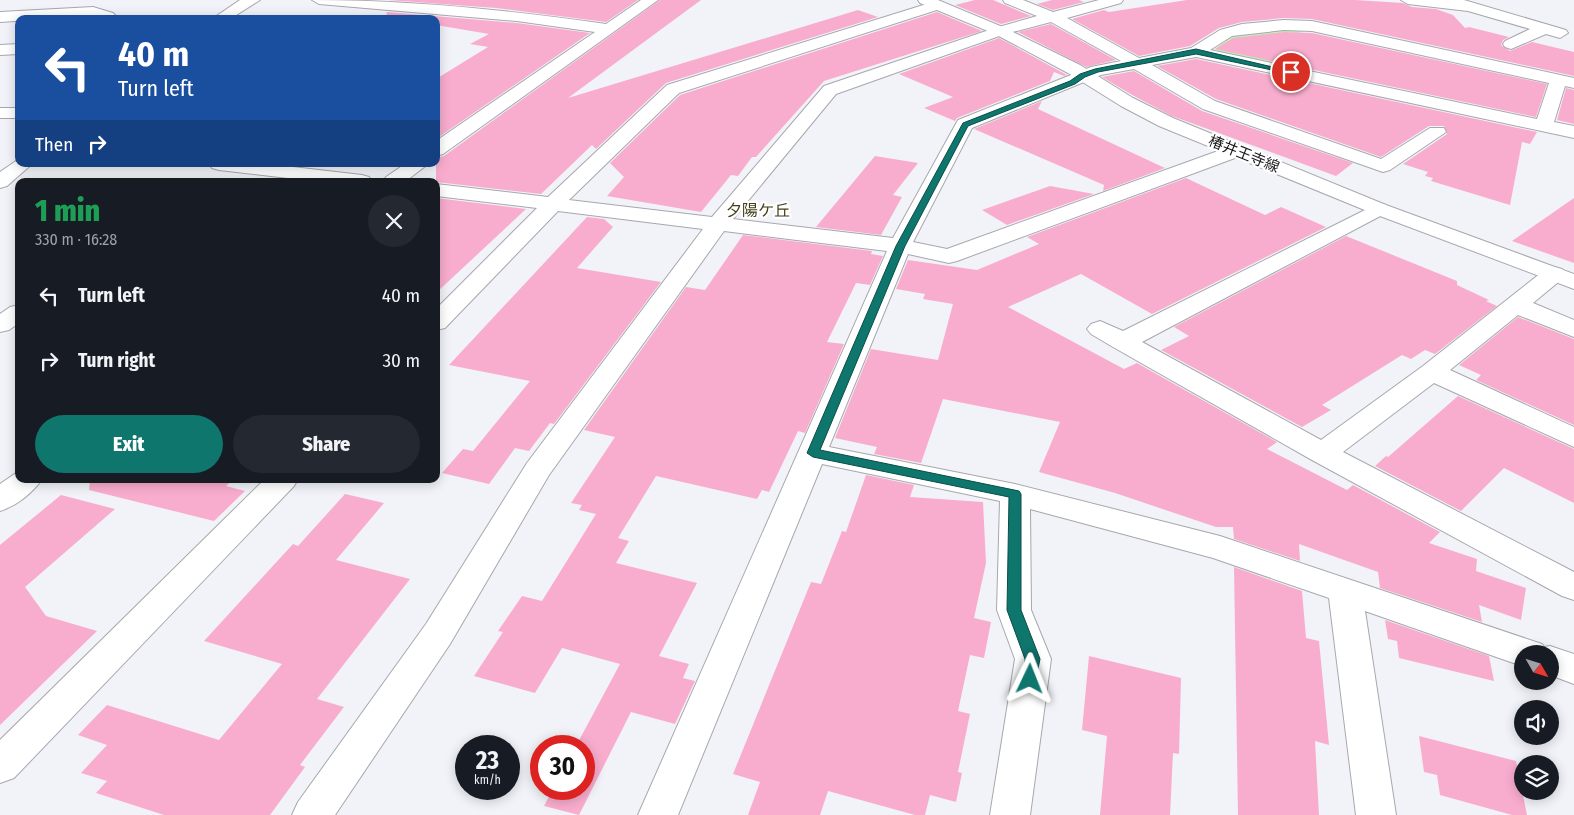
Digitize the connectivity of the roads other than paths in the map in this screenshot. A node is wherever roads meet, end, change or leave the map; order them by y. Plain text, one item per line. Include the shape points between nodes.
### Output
1 (253, 0) edge
2 (319, 0) edge
3 (651, 0) edge
4 (1010, 0) edge
5 (1116, 0) edge
6 (1408, 0) edge
7 (1448, 0) edge
8 (1500, 2) dead end
9 (932, 3) edge
10 (1474, 8) junction
11 (454, 11) junction
12 (31, 15) edge
13 (105, 15) edge
14 (225, 15) edge
15 (15, 16) edge
16 (0, 17) edge
17 (1051, 17) junction
18 (440, 19) edge
19 (607, 29) junction
20 (1543, 29) junction
21 (1000, 31) junction
22 (1560, 33) dead end
23 (1511, 44) dead end
24 (15, 49) edge
25 (0, 50) edge
26 (1196, 52) junction
27 (1132, 64) junction
28 (1083, 75) junction
29 (1566, 81) edge
30 (0, 113) edge
31 (15, 113) edge
32 (1544, 126) junction
33 (1437, 132) dead end
34 (1574, 132) edge
35 (440, 147) edge
36 (1236, 151) junction
37 (18, 167) edge
38 (240, 167) edge
39 (250, 167) edge
40 (414, 167) edge
41 (224, 178) edge
42 (338, 178) edge
43 (397, 178) edge
44 (0, 182) edge
45 (440, 190) edge
46 (553, 204) junction
47 (1379, 208) junction
48 (718, 224) junction
49 (900, 246) junction
50 (1564, 278) edge
51 (1516, 305) junction
52 (15, 315) edge
53 (440, 318) edge
54 (0, 325) edge
55 (1574, 329) edge
56 (1432, 372) junction
57 (1574, 438) edge
58 (813, 453) junction
59 (1322, 453) junction
60 (22, 483) edge
61 (279, 483) edge
62 (1015, 494) junction
63 (0, 500) edge
64 (1574, 588) edge
65 (1345, 591) junction
66 (1514, 649) edge
67 (1559, 663) edge
68 (1574, 669) edge
69 (0, 766) edge
70 (312, 815) edge
71 (658, 815) edge
72 (1010, 815) edge
73 (1376, 815) edge

1 - 14 street
2 - 11 street
3 - 19 street
4 - 17 street
5 - 17 street
6 - 10 street
7 - 10 street
8 - 10 street
9 - 21 street, 椿井王寺線
9 - 46 street via 673,88
10 - 20 street
11 - 18 street
11 - 19 street
12 - 13 street via 93,11
15 - 16 street
17 - 21 street
17 - 27 street
19 - 35 street
20 - 22 street
20 - 23 street
21 - 28 street, 椿井王寺線
21 - 48 street via 830,90
24 - 25 street
26 - 27 street
26 - 29 street via 1226,33 1242,28 1312,26
26 - 32 street
27 - 28 street
27 - 33 street via 1209,105 1383,166
28 - 36 street, 椿井王寺線 via 1158,118
28 - 49 street via 1072,83 965,124
29 - 32 street
30 - 31 street
32 - 34 street
36 - 47 street, 椿井王寺線
36 - 49 street via 949,256
37 - 44 street
38 - 41 street
39 - 42 street
40 - 43 street
45 - 46 street
46 - 48 street
46 - 53 street
47 - 50 street, 椿井王寺線
47 - 59 street via 1111,336
48 - 49 street
48 - 70 street via 538,470 438,634
49 - 58 street
50 - 51 street
51 - 55 street
51 - 56 street
52 - 54 street
56 - 57 street
56 - 59 street
58 - 62 street
58 - 71 street
59 - 64 street
60 - 63 street
61 - 69 street
62 - 65 street via 1220,548
62 - 72 street via 1014,610 1033,659
65 - 66 street
65 - 73 street
67 - 68 street

